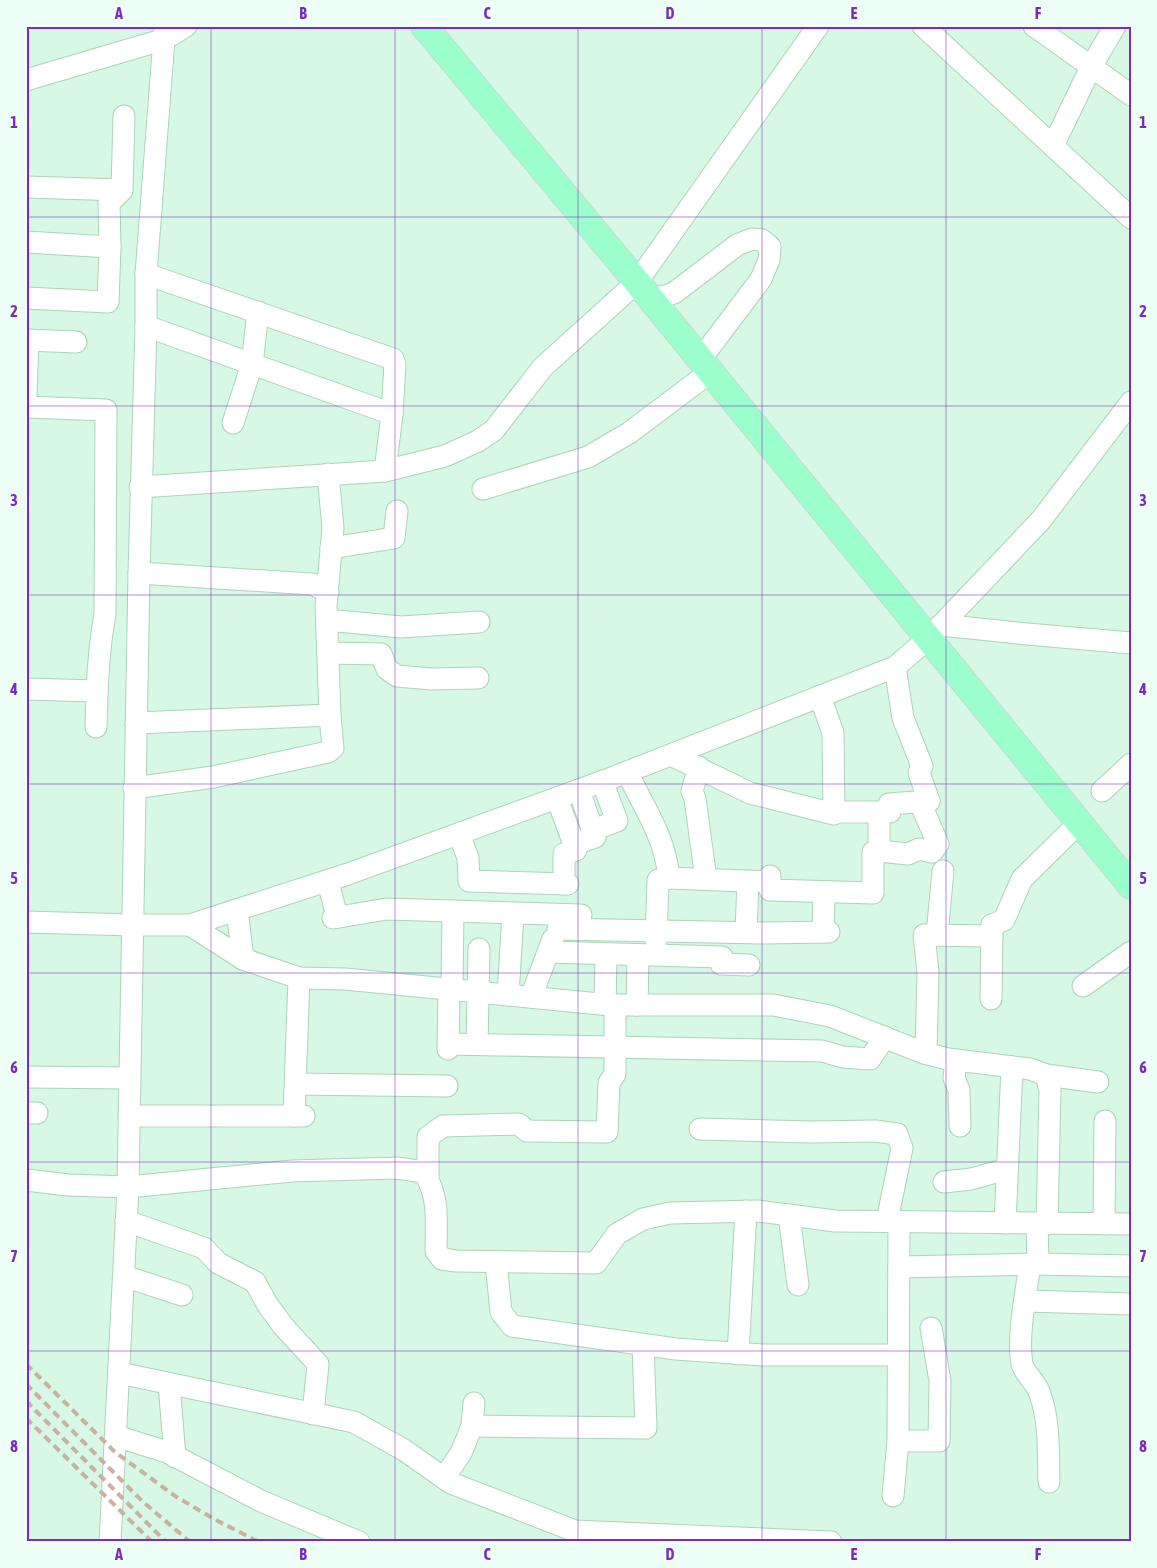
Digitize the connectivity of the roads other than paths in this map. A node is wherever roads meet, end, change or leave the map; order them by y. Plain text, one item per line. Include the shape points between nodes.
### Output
1 (186, 26) edge
2 (424, 26) edge
3 (818, 26) edge
4 (923, 26) edge
5 (1034, 26) edge
6 (1115, 26) edge
7 (165, 32) edge
8 (1091, 67) junction
9 (26, 80) edge
10 (1131, 95) edge
11 (124, 116) dead end
12 (1053, 146) junction
13 (26, 187) edge
14 (122, 190) junction
15 (1131, 218) edge
16 (26, 242) edge
17 (110, 247) junction
18 (146, 274) junction
19 (644, 291) junction
20 (26, 298) edge
21 (258, 312) junction
22 (146, 326) junction
23 (27, 340) edge
24 (76, 342) dead end
25 (252, 364) junction
26 (705, 366) junction
27 (26, 397) edge
28 (1131, 402) edge
29 (26, 407) edge
30 (392, 414) junction
31 (233, 423) dead end
32 (385, 471) junction
33 (328, 474) junction
34 (140, 487) junction
35 (483, 489) dead end
36 (397, 511) dead end
37 (331, 548) junction
38 (138, 573) junction
39 (328, 592) junction
40 (327, 620) junction
41 (479, 622) dead end
42 (935, 632) junction
43 (1131, 643) edge
44 (328, 653) junction
45 (895, 667) junction
46 (478, 678) dead end
47 (26, 689) edge
48 (96, 691) junction
49 (820, 696) junction
50 (330, 715) junction
51 (136, 723) junction
52 (96, 728) dead end
53 (671, 755) junction
54 (1131, 764) edge
55 (699, 768) junction
56 (627, 772) junction
57 (602, 781) junction
58 (134, 788) junction
59 (580, 790) junction
60 (1102, 791) dead end
61 (557, 798) junction
62 (929, 801) junction
63 (834, 812) junction
64 (880, 812) junction
65 (1079, 823) junction
66 (593, 830) junction
67 (459, 834) junction
68 (574, 844) junction
69 (880, 851) junction
70 (942, 871) dead end
71 (669, 878) junction
72 (706, 880) junction
73 (328, 881) junction
74 (473, 881) junction
75 (748, 881) junction
76 (562, 884) junction
77 (1131, 886) edge
78 (824, 892) junction
79 (238, 910) junction
80 (463, 912) junction
81 (513, 914) junction
82 (580, 915) dead end
83 (557, 920) junction
84 (26, 922) edge
85 (190, 925) junction
86 (132, 926) junction
87 (656, 930) junction
88 (691, 930) junction
89 (746, 932) junction
90 (937, 935) junction
91 (992, 936) junction
92 (479, 949) dead end
93 (548, 952) junction
94 (1131, 952) edge
95 (606, 955) junction
96 (647, 955) junction
97 (690, 956) junction
98 (243, 959) junction
99 (749, 964) dead end
100 (300, 978) junction
101 (1084, 986) dead end
102 (451, 989) junction
103 (478, 992) junction
104 (508, 995) junction
105 (531, 997) junction
106 (991, 999) dead end
107 (610, 1004) junction
108 (637, 1005) junction
109 (885, 1037) junction
110 (477, 1044) junction
111 (615, 1046) junction
112 (926, 1054) junction
113 (956, 1060) junction
114 (1012, 1066) junction
115 (1046, 1074) junction
116 (26, 1077) edge
117 (130, 1078) junction
118 (1098, 1082) dead end
119 (296, 1084) junction
120 (447, 1086) dead end
121 (129, 1116) junction
122 (1105, 1121) dead end
123 (960, 1126) dead end
124 (700, 1129) dead end
125 (1007, 1169) junction
126 (428, 1178) junction
127 (26, 1180) edge
128 (944, 1182) dead end
129 (128, 1187) junction
130 (746, 1211) junction
131 (789, 1215) junction
132 (126, 1221) junction
133 (893, 1221) junction
134 (1005, 1223) junction
135 (1042, 1224) junction
136 (1104, 1224) junction
137 (1131, 1224) edge
138 (496, 1262) junction
139 (1034, 1264) junction
140 (1131, 1266) edge
141 (899, 1267) junction
142 (124, 1276) junction
143 (798, 1285) dead end
144 (182, 1295) dead end
145 (1025, 1301) junction
146 (1131, 1304) edge
147 (930, 1328) dead end
148 (643, 1345) junction
149 (738, 1354) junction
150 (898, 1355) junction
151 (119, 1373) junction
152 (169, 1384) junction
153 (474, 1403) dead end
154 (312, 1414) junction
155 (472, 1426) junction
156 (116, 1436) junction
157 (898, 1441) junction
158 (175, 1457) junction
159 (444, 1478) junction
160 (1048, 1482) dead end
161 (893, 1496) dead end
162 (110, 1542) edge
163 (359, 1542) edge
164 (831, 1542) edge

1 - 7 street
2 - 19 main road
3 - 19 street
4 - 12 street
5 - 8 street
6 - 8 street
7 - 9 street
7 - 18 street
8 - 10 street
8 - 12 street
11 - 14 street
12 - 15 street
13 - 14 street
14 - 17 street via 109,202
16 - 17 street
17 - 20 street via 108,302
18 - 21 street
18 - 22 street
19 - 26 main road
19 - 26 street via 674,293 737,245 752,239 762,240 770,247 769,260 761,279
19 - 32 street via 543,367 494,430 444,456
21 - 25 street
21 - 30 street via 393,359
22 - 25 street
22 - 34 street
23 - 24 street
23 - 27 street
25 - 30 street
25 - 31 street
26 - 35 street via 630,433 588,456
26 - 42 main road
28 - 42 street via 1041,520
29 - 48 street via 106,410 105,614
30 - 32 street
32 - 33 street
33 - 34 street
33 - 37 street via 333,528
34 - 38 street
36 - 37 street via 394,538
37 - 39 street
38 - 39 street via 312,584
38 - 51 street
39 - 40 street
40 - 41 street via 401,627
40 - 44 street
42 - 43 street
42 - 45 street
42 - 65 main road
44 - 46 street via 381,654 387,669 397,676
44 - 50 street
45 - 49 street
45 - 62 street via 903,718 922,766 919,773
47 - 48 street
48 - 52 street
49 - 53 street
49 - 63 street via 833,733
50 - 51 street
50 - 58 street via 333,748 328,752 213,777
51 - 58 street
53 - 55 street
53 - 56 street
54 - 60 street
55 - 63 street via 750,793
55 - 72 street via 692,792
56 - 57 street
56 - 71 street via 659,835
57 - 59 street
57 - 66 street via 617,821
58 - 86 street
59 - 61 street
59 - 66 street
61 - 67 street
61 - 68 street
62 - 64 street via 889,804 890,812
62 - 69 street via 922,807 938,844 932,852 919,849 908,854
63 - 64 street
64 - 69 street
65 - 77 main road
65 - 91 street via 1022,880 1004,920 992,925
66 - 68 street via 595,837
67 - 73 street
67 - 74 street via 468,858 469,881
68 - 76 street via 576,850 564,854
69 - 78 street via 873,852 873,893
70 - 90 street
71 - 72 street
71 - 87 street via 658,880
72 - 75 street
73 - 79 street
73 - 80 street via 335,917 388,909
74 - 76 street
74 - 80 street
75 - 78 street via 770,879 770,890
75 - 89 street
76 - 83 street
78 - 89 street via 826,932
79 - 85 street
79 - 98 street
80 - 81 street
80 - 102 street
81 - 83 street
81 - 104 street
82 - 83 street
83 - 87 street
83 - 93 street
84 - 86 street
85 - 86 street
85 - 98 street
86 - 117 street
87 - 88 street
87 - 96 street
88 - 89 street
88 - 97 street
90 - 91 street
90 - 112 street via 924,935 928,972
91 - 106 street
92 - 103 street
93 - 95 street
93 - 105 street
94 - 101 street
95 - 96 street
95 - 107 street
96 - 97 street
96 - 108 street
97 - 99 street via 722,957 721,964
98 - 100 street
100 - 102 street
100 - 119 street
102 - 103 street
102 - 110 street via 448,1046
103 - 104 street
103 - 110 street
104 - 105 street
105 - 107 street
107 - 108 street
107 - 111 street
108 - 109 street via 773,1005 830,1016
109 - 111 street via 870,1059 822,1051
109 - 112 street
110 - 111 street
111 - 126 street via 615,1074 609,1083 607,1132 527,1131 519,1124 443,1126 428,1137
112 - 113 street
113 - 114 street
113 - 123 street via 954,1078 959,1090
114 - 115 street
114 - 125 street
115 - 118 street
115 - 135 street via 1051,1106
116 - 117 street
117 - 121 street
119 - 120 street
119 - 121 street via 299,1116
121 - 129 street
122 - 136 street
124 - 133 street via 897,1134 902,1148
125 - 128 street via 971,1180
125 - 134 street
126 - 129 street via 424,1172 397,1168 292,1171
126 - 138 street via 437,1205 436,1252 442,1259
127 - 129 street
129 - 132 street
130 - 131 street
130 - 138 street via 670,1213 643,1220 618,1234 596,1263
130 - 149 street
131 - 133 street via 836,1221
131 - 143 street
132 - 142 street
132 - 154 street via 204,1248 218,1263 255,1282 283,1326 318,1364
133 - 134 street
133 - 141 street
134 - 135 street
135 - 136 street
135 - 139 street
136 - 137 street
138 - 148 street via 501,1312 512,1326
139 - 140 street
139 - 141 street
139 - 145 street
141 - 150 street
142 - 144 street
142 - 151 street
145 - 146 street
145 - 160 street via 1022,1366 1040,1392 1047,1428
147 - 157 street via 940,1381 939,1440
148 - 149 street
148 - 155 street via 646,1428
149 - 150 street
150 - 157 street
151 - 152 street
151 - 156 street
152 - 154 street
152 - 158 street
153 - 155 street
154 - 159 street via 354,1422 404,1450
155 - 159 street via 462,1453
156 - 158 street
156 - 162 street
157 - 161 street
158 - 163 street via 261,1501
159 - 164 street via 575,1531

